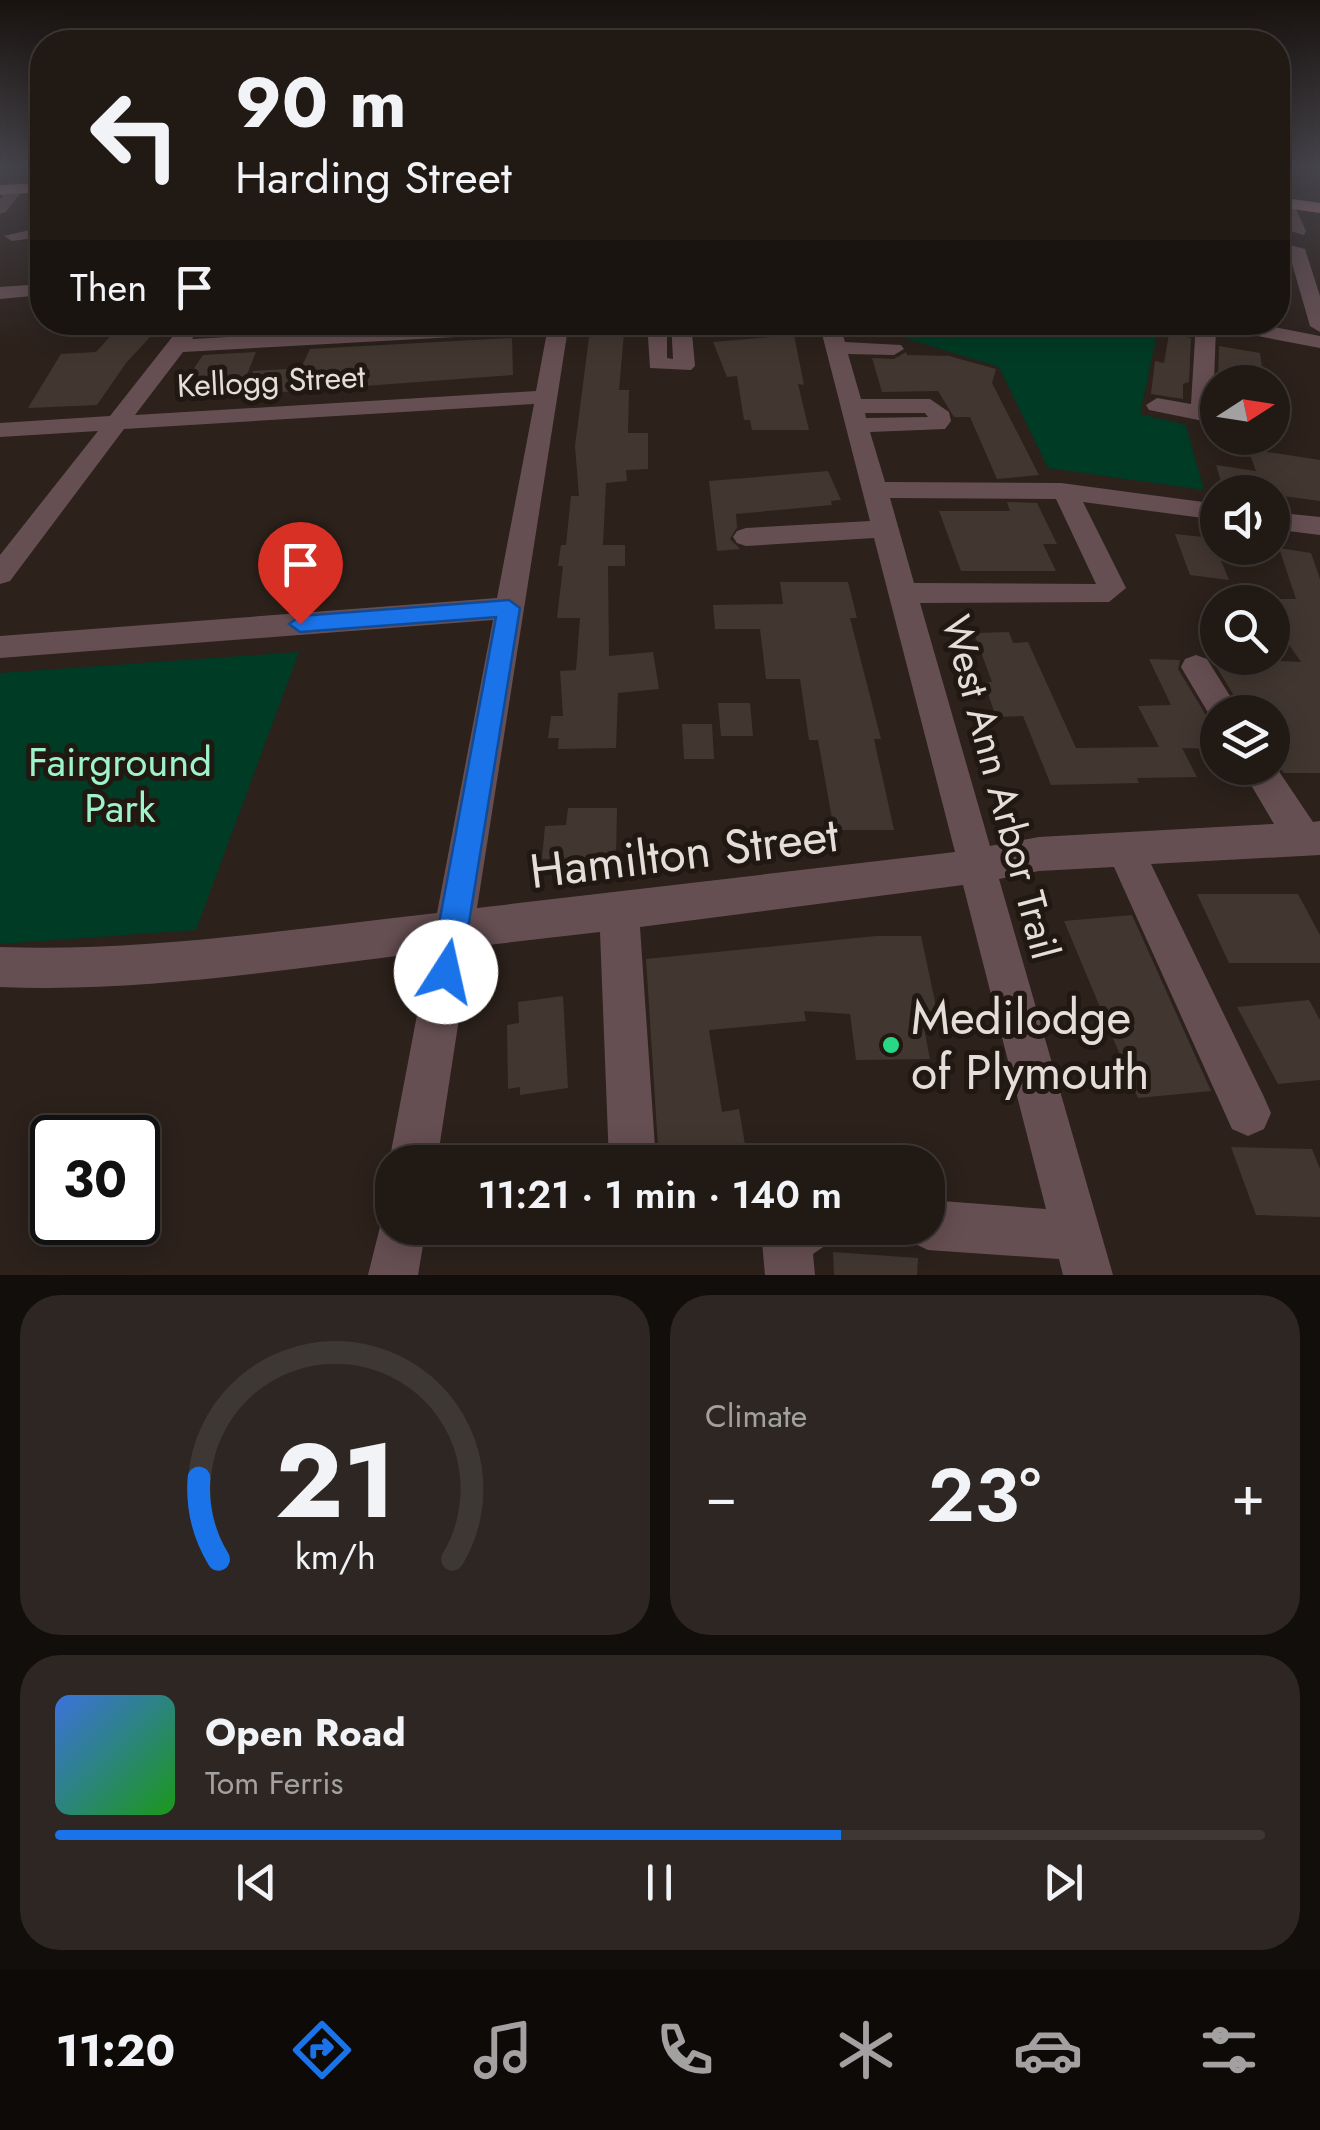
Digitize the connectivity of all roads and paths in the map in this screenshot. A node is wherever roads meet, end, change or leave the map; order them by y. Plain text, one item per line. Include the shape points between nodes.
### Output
1 (1296, 228) edge
2 (1298, 231) dead end
3 (30, 234) edge
4 (12, 236) dead end
5 (1290, 249) edge
6 (30, 291) edge
7 (0, 293) edge
8 (1316, 296) edge
9 (1320, 326) edge
10 (184, 335) edge
11 (368, 335) edge
12 (557, 335) edge
13 (657, 335) edge
14 (683, 335) edge
15 (833, 335) edge
16 (847, 335) edge
17 (1207, 335) edge
18 (1283, 335) edge
19 (1320, 342) edge
20 (176, 346) junction
21 (894, 348) dead end
22 (1208, 365) edge
23 (546, 397) junction
24 (1158, 405) dead end
25 (1200, 413) edge
26 (117, 423) junction
27 (0, 430) edge
28 (875, 490) junction
29 (1065, 492) junction
30 (1200, 510) edge
31 (1290, 522) edge
32 (1320, 526) edge
33 (886, 529) junction
34 (746, 537) dead end
35 (0, 574) edge
36 (904, 593) junction
37 (509, 608) junction
38 (0, 647) edge
39 (1196, 667) dead end
40 (1213, 695) edge
41 (1271, 785) edge
42 (1311, 838) edge
43 (1124, 848) junction
44 (978, 865) junction
45 (619, 910) junction
46 (454, 929) junction
47 (0, 968) edge
48 (1248, 1113) dead end
49 (416, 1145) edge
50 (632, 1145) edge
51 (945, 1228) edge
52 (788, 1245) edge
53 (1083, 1255) edge
54 (790, 1275) edge

1 - 2 street
3 - 4 street
5 - 8 street
6 - 7 street
8 - 9 street
10 - 20 street
11 - 20 street
12 - 23 street
13 - 14 street via 658,364 668,367 684,366
15 - 28 street, West Ann Arbor Trail
16 - 21 street
17 - 22 street
18 - 19 street
20 - 26 street
23 - 26 street, Kellogg Street
23 - 37 street
24 - 25 street
26 - 27 street, Kellogg Street
26 - 35 street
28 - 29 street
28 - 33 street, West Ann Arbor Trail
29 - 30 street
29 - 36 street via 1112,588 1099,596
31 - 32 street
33 - 34 street
33 - 36 street, West Ann Arbor Trail
36 - 44 street, West Ann Arbor Trail
37 - 38 street
37 - 46 street
39 - 40 street
41 - 42 street
42 - 43 street, Hamilton Street
43 - 44 street, Hamilton Street
43 - 48 street
44 - 45 street, Hamilton Street
44 - 53 street, West Ann Arbor Trail
45 - 46 street, Hamilton Street
45 - 50 street
46 - 47 street, Hamilton Street via 143,966
46 - 49 street
51 - 53 street
52 - 54 street

